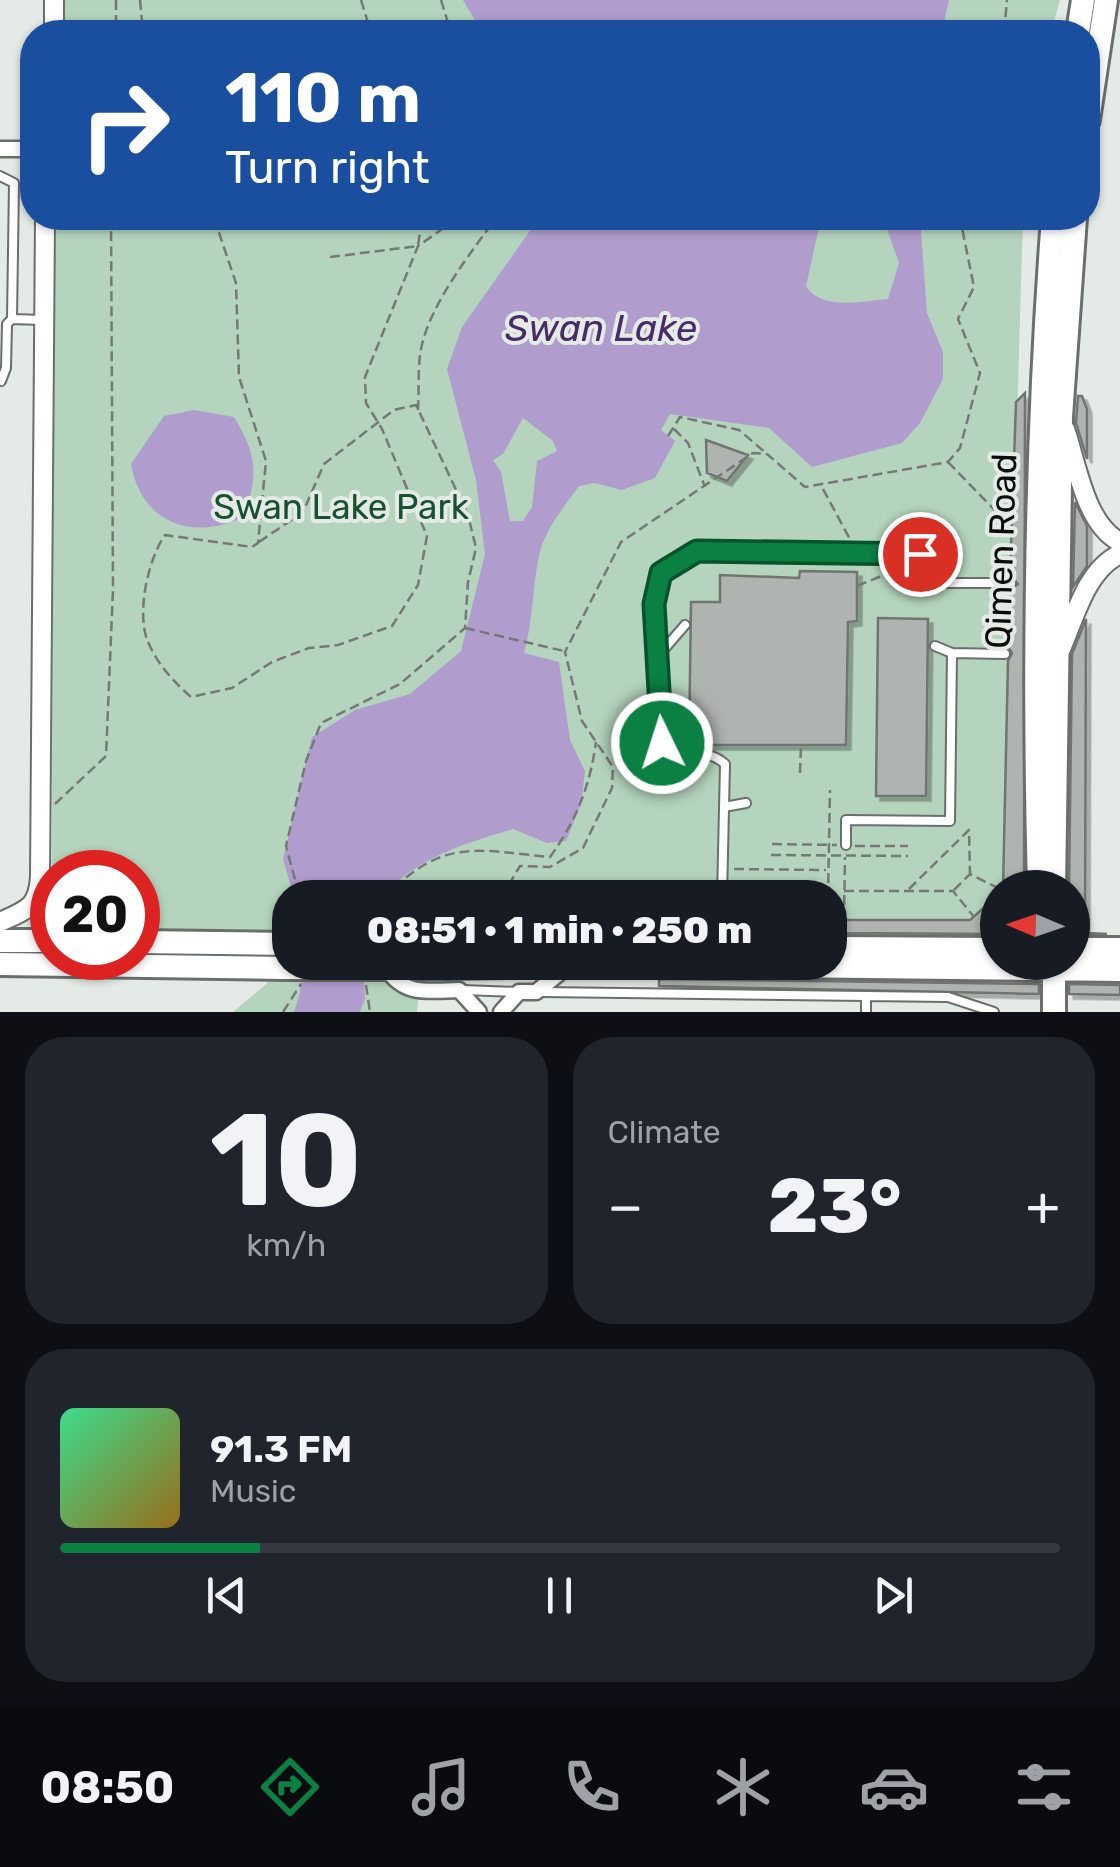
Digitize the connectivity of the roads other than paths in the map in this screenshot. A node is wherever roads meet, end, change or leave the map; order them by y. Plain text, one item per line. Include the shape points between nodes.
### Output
1 (1106, 0) edge
2 (1100, 40) edge
3 (0, 176) edge
4 (48, 230) edge
5 (49, 230) edge
6 (1052, 230) edge
7 (1074, 230) edge
8 (12, 319) junction
9 (43, 320) junction
10 (1, 381) edge
11 (1062, 417) junction
12 (1120, 542) edge
13 (1120, 554) edge
14 (1010, 584) dead end
15 (685, 625) dead end
16 (935, 646) dead end
17 (952, 654) junction
18 (1005, 654) dead end
19 (659, 655) junction
20 (1054, 663) junction
21 (746, 803) dead end
22 (724, 807) junction
23 (846, 846) road end
24 (51, 850) edge
25 (1039, 870) edge
26 (1054, 870) edge
27 (722, 880) edge
28 (0, 922) edge
29 (0, 941) edge
30 (30, 942) edge
31 (160, 942) edge
32 (272, 944) edge
33 (847, 948) edge
34 (980, 949) edge
35 (1090, 949) edge
36 (1120, 950) edge
37 (0, 964) edge
38 (847, 965) edge
39 (980, 966) edge
40 (1090, 968) edge
41 (1120, 970) edge
42 (272, 971) edge
43 (394, 980) edge
44 (551, 980) edge
45 (1046, 980) edge
46 (1050, 980) edge
47 (458, 990) junction
48 (519, 992) junction
49 (536, 992) junction
50 (866, 996) junction
51 (479, 1012) edge
52 (501, 1012) edge
53 (866, 1012) edge
54 (994, 1012) edge
55 (1041, 1012) edge
56 (1054, 1012) edge

1 - 2 main road
3 - 8 lane via 14,184
4 - 9 street
5 - 24 street
6 - 25 main road, Qimen Road via 1033,663
7 - 11 main road, Qimen Road
8 - 9 lane
8 - 10 lane
9 - 28 street via 40,877 30,910
11 - 12 street via 1094,516
11 - 20 main road, Qimen Road
13 - 20 street via 1092,578
14 - 19 lane via 947,583 948,555 697,551 661,573 654,604
15 - 19 lane
16 - 17 lane
17 - 18 lane
17 - 23 lane via 950,821 846,820
19 - 22 lane via 662,743 671,751 716,756 724,764
20 - 26 main road, Qimen Road
21 - 22 lane
22 - 27 lane
29 - 30 main road
31 - 32 main road
33 - 34 main road
35 - 36 main road
37 - 42 main road, bridge
38 - 39 main road
40 - 41 main road
43 - 47 street via 411,991
44 - 49 street
45 - 55 main road
46 - 56 main road
47 - 48 lane
47 - 51 street
48 - 49 street
48 - 52 street
49 - 50 lane
50 - 53 lane
50 - 54 lane via 948,997

